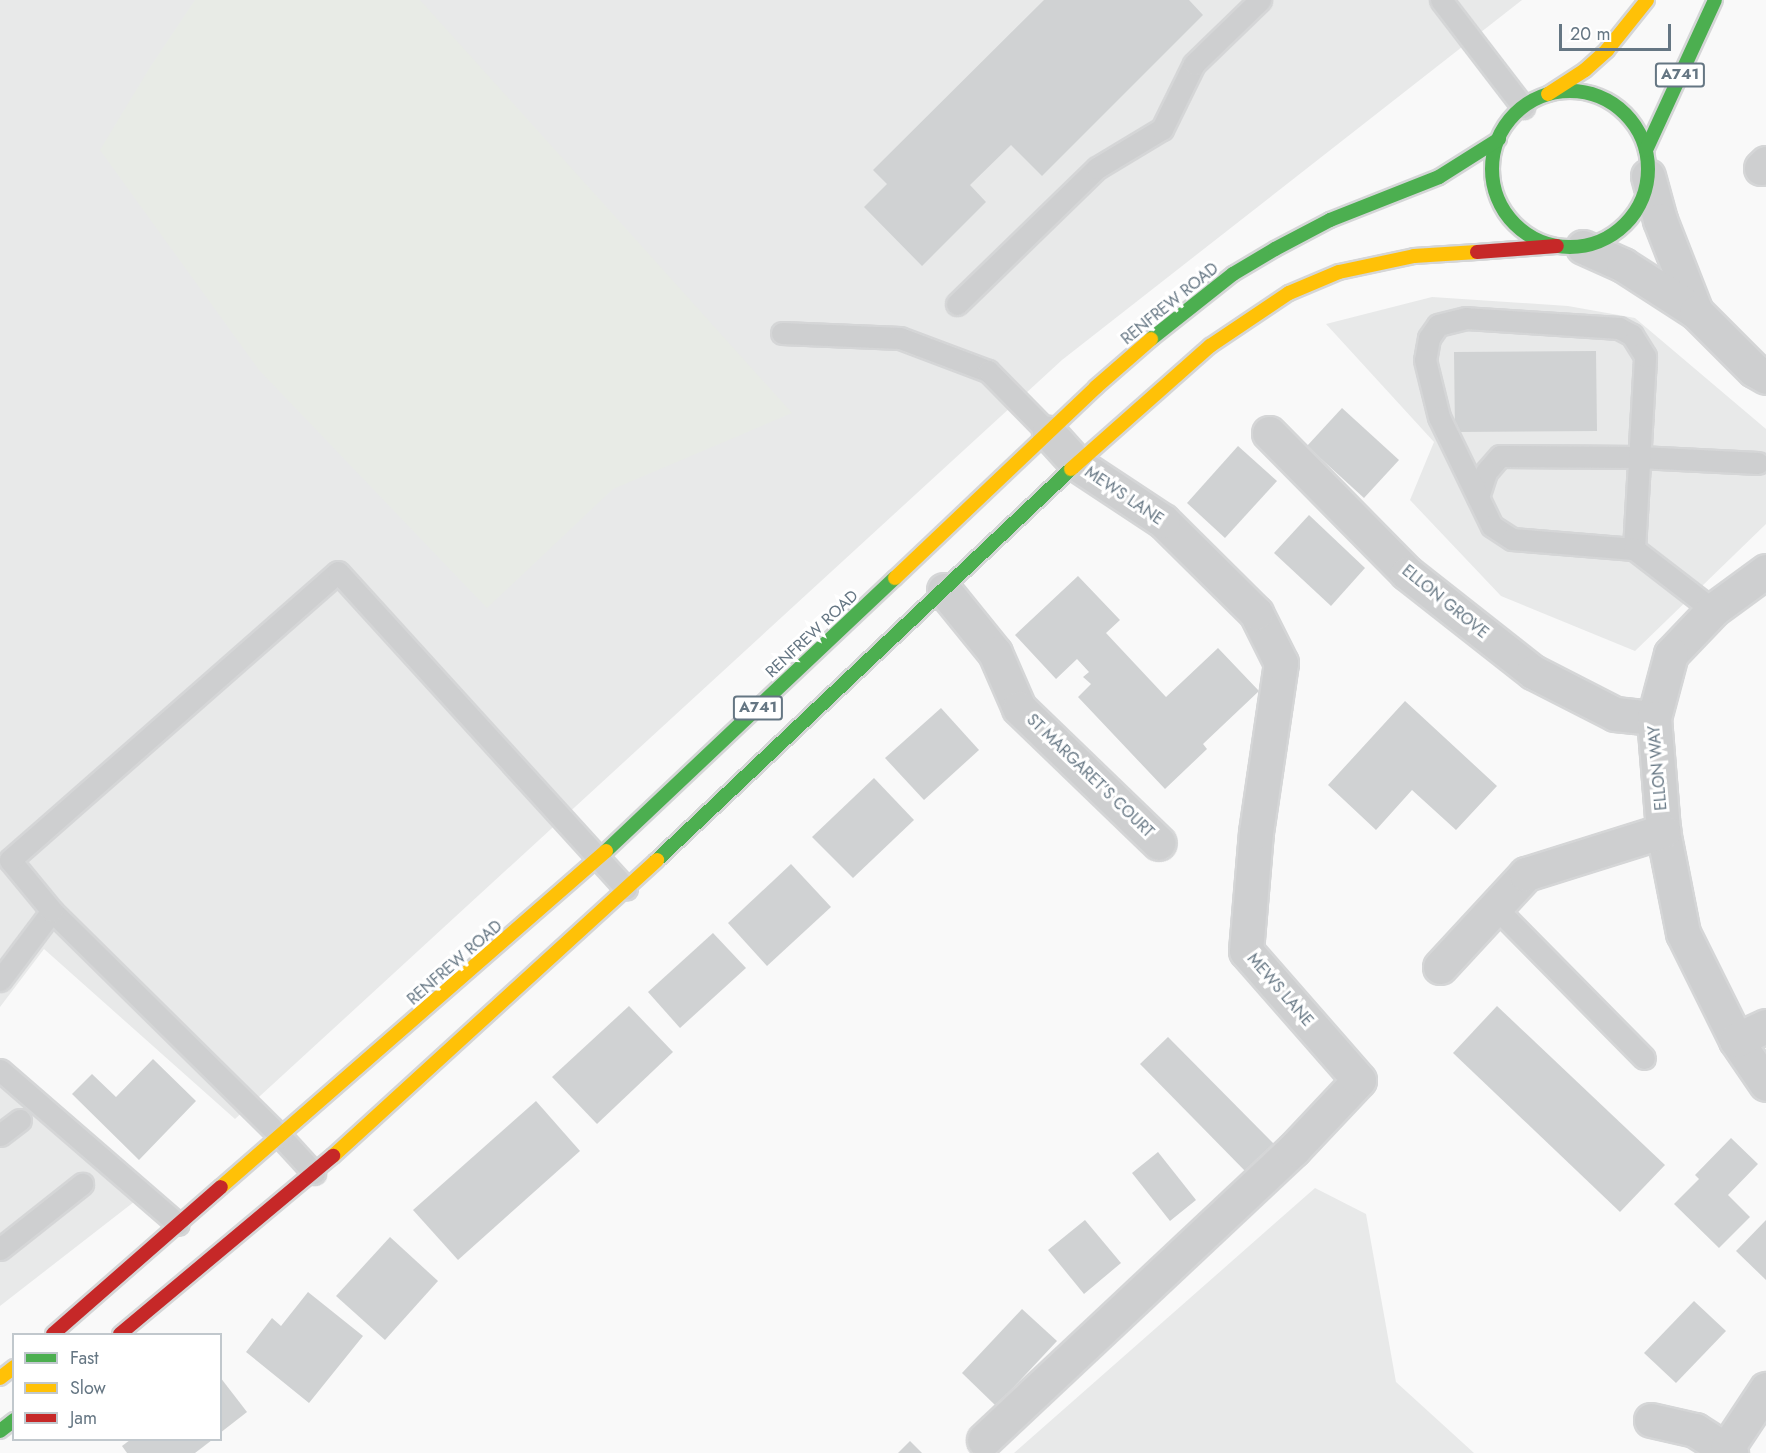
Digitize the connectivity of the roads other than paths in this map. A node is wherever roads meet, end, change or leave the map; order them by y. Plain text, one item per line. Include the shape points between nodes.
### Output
1 (1260, 0) edge
2 (1441, 0) edge
3 (1647, 0) edge
4 (1715, 0) edge
5 (1546, 94) junction
6 (1523, 107) junction
7 (1499, 139) junction
8 (1648, 163) junction
9 (1570, 247) junction
10 (957, 303) dead end
11 (1696, 312) junction
12 (782, 333) dead end
13 (1766, 377) edge
14 (1049, 433) junction
15 (1269, 433) dead end
16 (1639, 458) junction
17 (1758, 463) dead end
18 (1077, 465) junction
19 (1478, 497) junction
20 (1634, 549) junction
21 (1766, 571) edge
22 (944, 590) junction
23 (1713, 610) junction
24 (1654, 718) junction
25 (1663, 831) junction
26 (1159, 843) dead end
27 (3, 859) edge
28 (598, 859) junction
29 (626, 889) junction
30 (1495, 907) junction
31 (51, 911) junction
32 (1440, 967) dead end
33 (0, 980) edge
34 (1766, 1026) edge
35 (1736, 1040) junction
36 (1644, 1058) dead end
37 (0, 1070) edge
38 (1766, 1084) edge
39 (20, 1120) dead end
40 (0, 1135) edge
41 (281, 1137) junction
42 (314, 1173) junction
43 (82, 1184) dead end
44 (178, 1224) junction
45 (0, 1249) edge
46 (55, 1333) edge
47 (122, 1333) edge
48 (12, 1369) edge
49 (0, 1378) edge
50 (1766, 1389) edge
51 (1651, 1420) dead end
52 (12, 1422) edge
53 (0, 1431) edge
54 (984, 1440) dead end
55 (1729, 1451) edge

1 - 10 lane via 1194,64 1162,129 1097,168
2 - 6 lane
3 - 5 main road via 1585,70
4 - 8 main road, A741
5 - 6 main road
5 - 8 main road via 1597,96 1619,108 1636,127
6 - 7 main road via 1505,125
7 - 9 main road via 1492,175 1498,200 1512,222 1533,238
7 - 14 main road, RENFREW ROAD / A741 via 1439,177 1330,220 1233,274 1175,318
8 - 9 main road via 1642,201 1628,222 1608,238
8 - 11 street via 1660,220
9 - 11 street via 1623,265
9 - 18 main road, A741 via 1414,256 1339,272 1305,286 1210,346
11 - 13 street via 1754,370
12 - 14 lane via 900,338 988,371
14 - 18 street, MEWS LANE
14 - 28 main road, RENFREW ROAD / A741
15 - 24 street, ELLON GROVE via 1407,573 1533,672 1615,714
16 - 17 lane
16 - 19 lane via 1500,456 1486,472
16 - 19 lane via 1645,356 1632,334 1619,328 1466,318 1438,324 1429,338 1425,360 1439,417
16 - 20 lane
18 - 22 main road, A741
18 - 54 street, MEWS LANE via 1163,520 1256,614 1281,663 1256,832 1246,951 1359,1080 1293,1150
19 - 20 lane via 1492,526 1512,539
20 - 23 lane
21 - 23 street, ELLON WAY
22 - 26 street, ST MARGARET'S COURT via 995,653 1019,708
22 - 29 main road, A741
23 - 24 street, ELLON WAY via 1671,654
24 - 25 street, ELLON WAY
25 - 30 street, ELLON WAY via 1526,874
25 - 35 street, ELLON WAY via 1683,933
27 - 28 lane via 338,572
27 - 31 lane
28 - 29 lane
28 - 41 main road, RENFREW ROAD / A741
29 - 42 main road, A741
30 - 32 street, ELLON WAY
30 - 36 lane
31 - 33 lane
31 - 41 lane
34 - 35 street
35 - 38 street, ELLON WAY
37 - 44 lane
39 - 40 lane
41 - 42 lane
41 - 44 main road, RENFREW ROAD / A741
42 - 47 main road, A741
43 - 45 lane
44 - 46 main road, RENFREW ROAD / A741
48 - 49 main road
50 - 55 street
51 - 55 street via 1695,1430
52 - 53 main road

